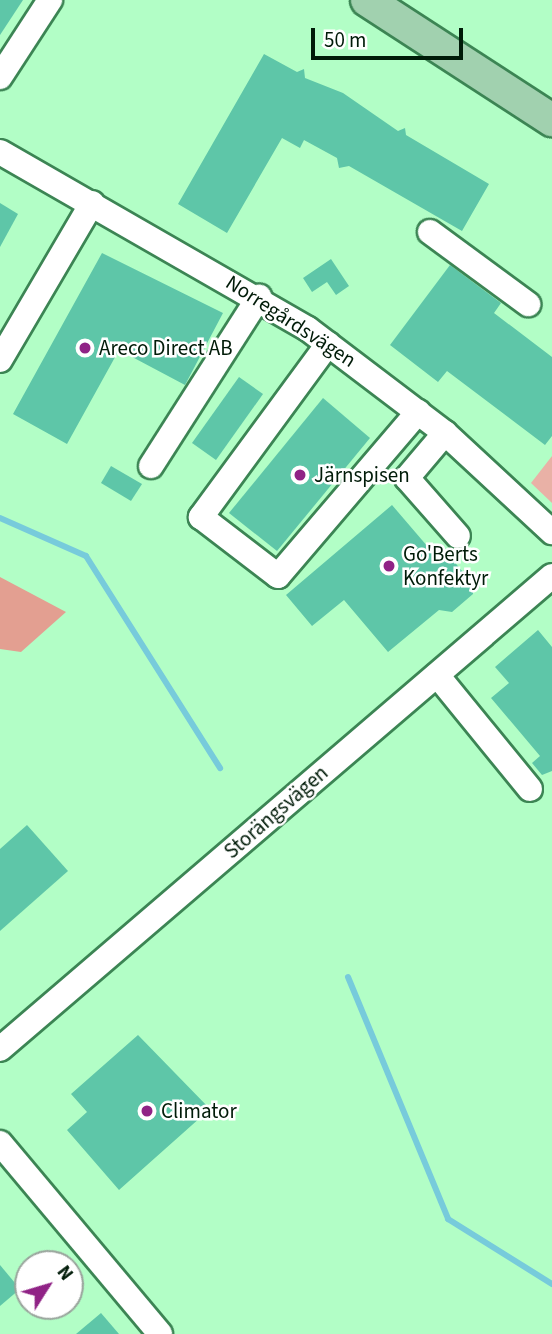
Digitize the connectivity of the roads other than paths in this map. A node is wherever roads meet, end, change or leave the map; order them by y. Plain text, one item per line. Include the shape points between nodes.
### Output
1 (50, 0) edge
2 (367, 0) edge
3 (0, 77) edge
4 (552, 120) edge
5 (0, 152) edge
6 (92, 203) junction
7 (430, 232) dead end
8 (259, 297) junction
9 (528, 304) dead end
10 (328, 344) junction
11 (0, 360) edge
12 (418, 412) junction
13 (445, 433) junction
14 (151, 467) dead end
15 (552, 532) edge
16 (458, 536) dead end
17 (552, 576) edge
18 (436, 675) junction
19 (530, 789) dead end
20 (0, 1048) edge
21 (0, 1143) edge
22 (160, 1334) edge

1 - 3 street
2 - 4 main road
5 - 6 street, Norregårdsvägen
6 - 8 street, Norregårdsvägen
6 - 11 street
7 - 9 street
8 - 10 street, Norregårdsvägen
8 - 14 street
10 - 12 street, Norregårdsvägen
10 - 12 street via 201,517 278,576
12 - 13 street, Norregårdsvägen
13 - 15 street, Norregårdsvägen
13 - 16 street via 407,478
17 - 18 street, Storängsvägen
18 - 19 street
18 - 20 street, Storängsvägen
21 - 22 street

